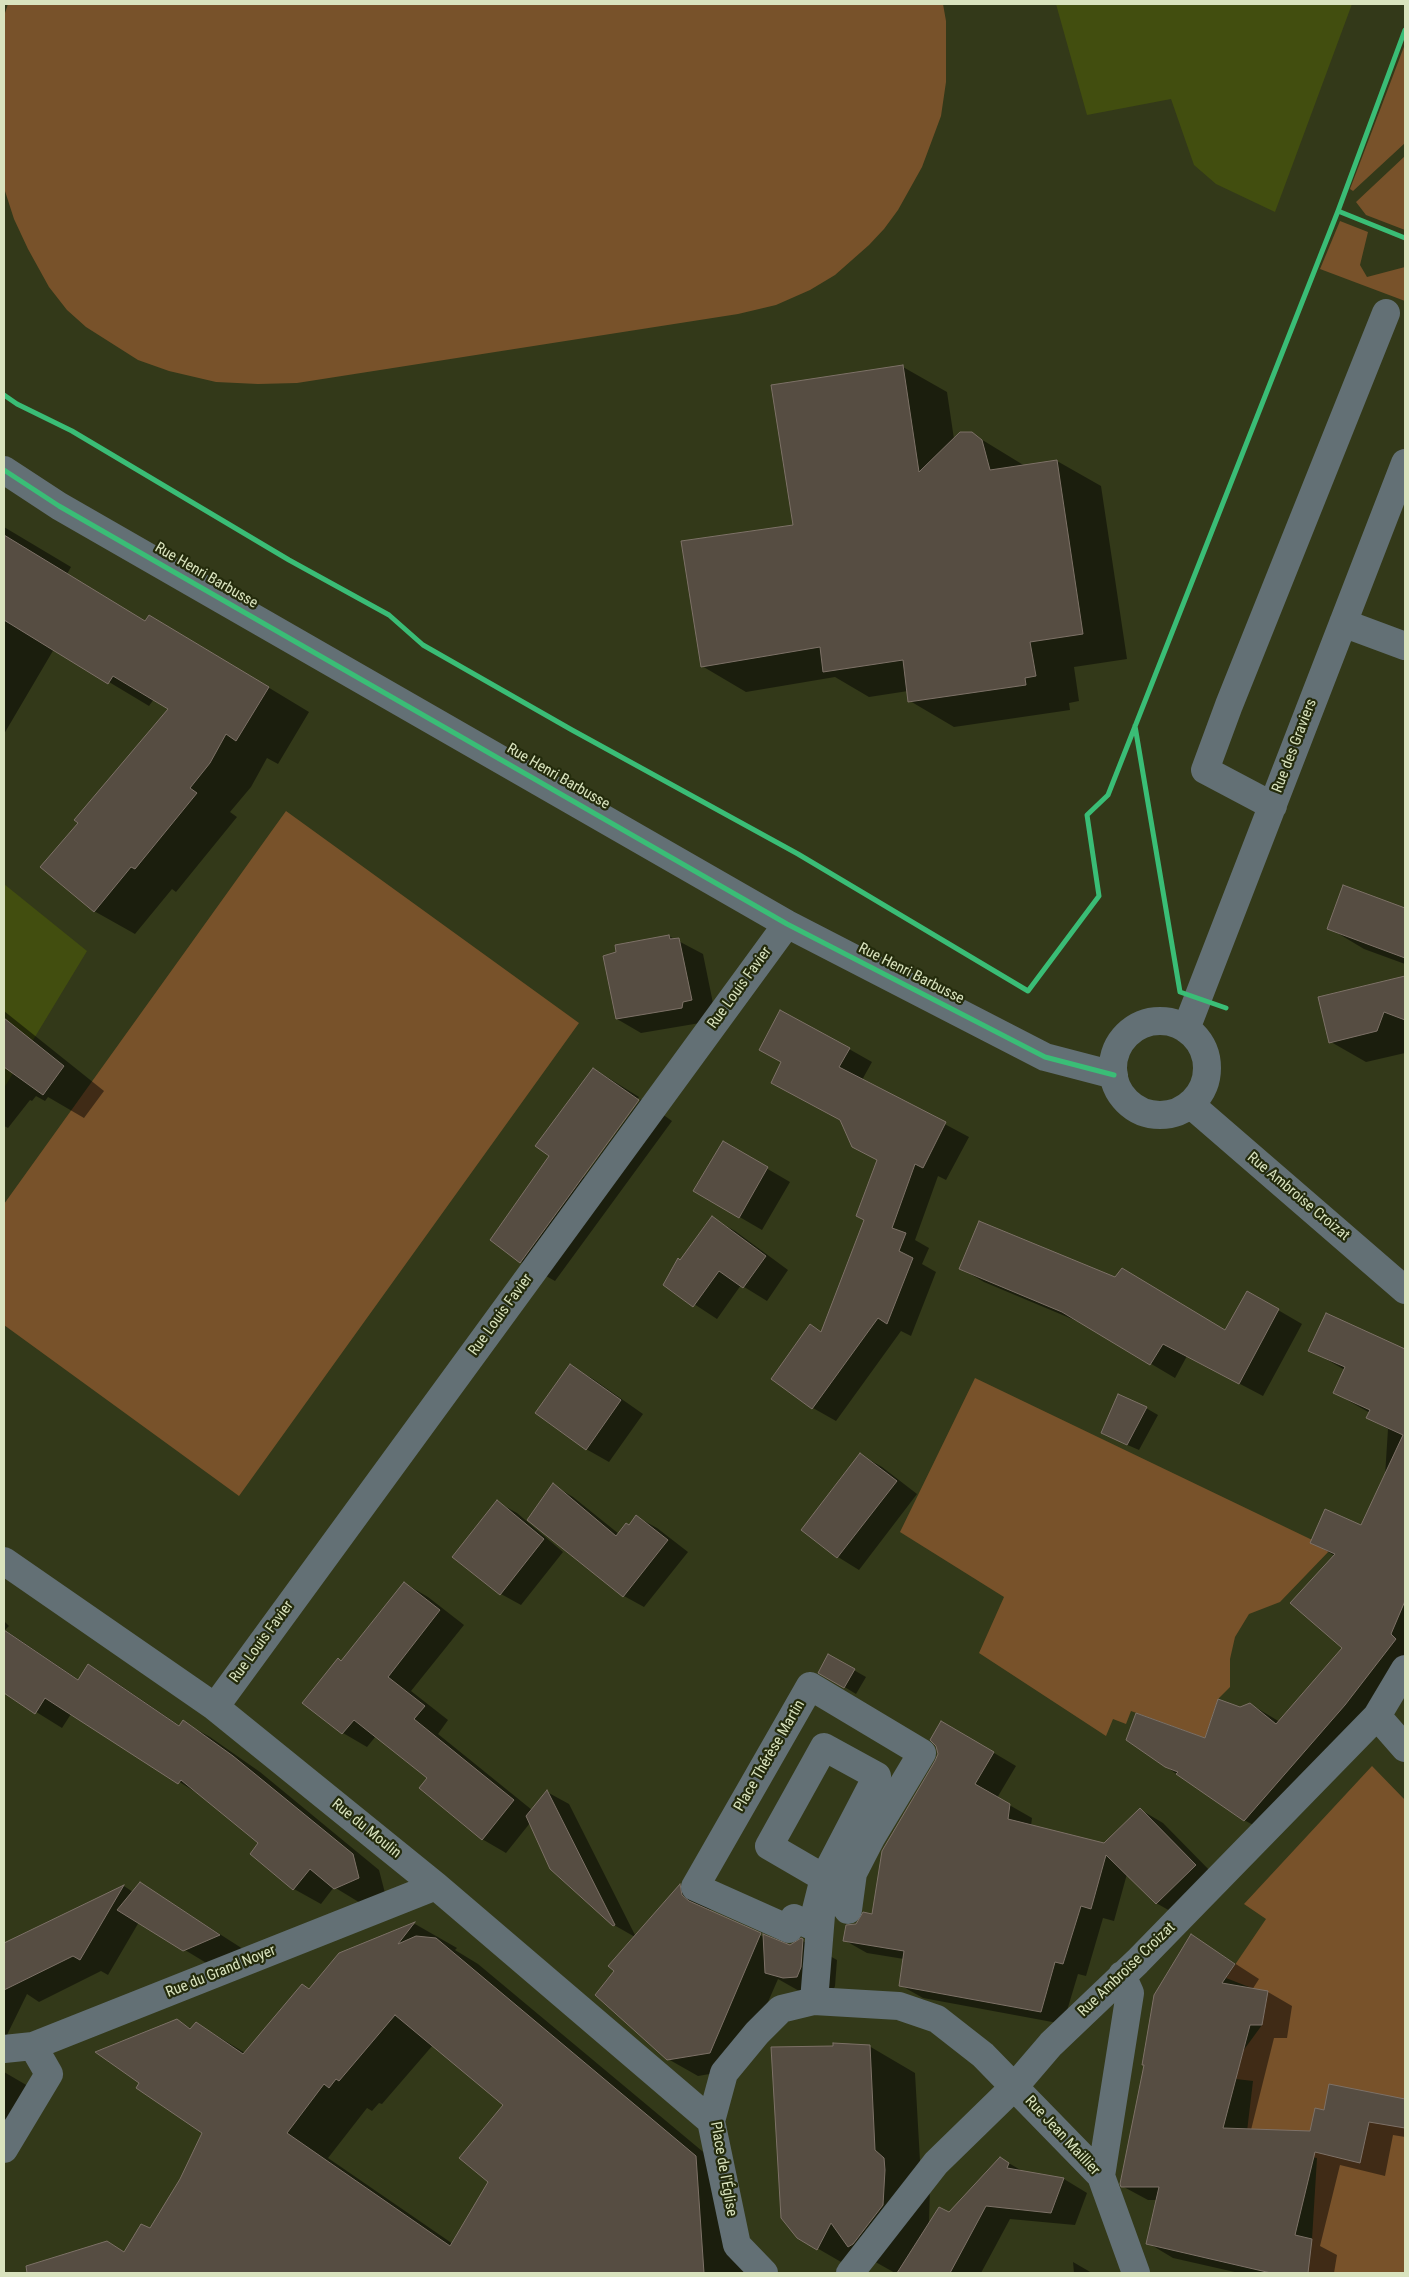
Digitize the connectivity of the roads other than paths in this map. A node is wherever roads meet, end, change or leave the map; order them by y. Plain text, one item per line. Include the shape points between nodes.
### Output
1 (1386, 313) dead end
2 (1405, 463) edge
3 (4, 470) edge
4 (1343, 623) junction
5 (1405, 646) edge
6 (1273, 806) junction
7 (787, 924) junction
8 (1186, 1029) junction
9 (1114, 1075) junction
10 (1190, 1104) junction
11 (1405, 1290) edge
12 (4, 1561) edge
13 (1405, 1669) edge
14 (216, 1707) junction
15 (1377, 1716) junction
16 (1405, 1748) edge
17 (824, 1878) junction
18 (436, 1886) junction
19 (1122, 1975) junction
20 (814, 2001) junction
21 (33, 2046) junction
22 (4, 2049) edge
23 (1015, 2086) junction
24 (711, 2121) junction
25 (4, 2149) edge
26 (1101, 2176) junction
27 (764, 2273) edge
28 (850, 2273) edge
29 (1136, 2273) edge

1 - 6 street via 1205,770
2 - 4 street, Rue des Graviers
3 - 7 street, Rue Henri Barbusse via 59,506
4 - 5 street
4 - 6 street, Rue des Graviers
6 - 8 street, Rue des Graviers
7 - 9 street, Rue Henri Barbusse via 1045,1057
7 - 14 street, Rue Louis Favier
8 - 9 street via 1157,1021 1142,1024 1120,1045 1114,1059
8 - 10 street via 1201,1045 1207,1066 1206,1080
9 - 10 street via 1126,1100 1150,1114 1165,1115
10 - 11 street, Rue Ambroise Croizat
12 - 14 street, Rue du Moulin
13 - 15 street, Rue Ambroise Croizat
14 - 18 street, Rue du Moulin
15 - 16 street
15 - 19 street, Rue Ambroise Croizat
17 - 17 street, Place Thérèse Martin via 877,1776 824,1747 769,1846
17 - 17 street, Place Thérèse Martin via 848,1910 853,1873 922,1752 810,1686 695,1888 789,1929 794,1918 812,1926
17 - 20 street, Place Thérèse Martin
18 - 21 street, Rue du Grand Noyer
18 - 24 street, Rue du Moulin
19 - 23 street, Rue Ambroise Croizat via 1051,2044
19 - 26 street via 1130,1993
20 - 23 street, Place de l'Église via 899,2006 937,2019
20 - 24 street, Place de l'Église via 781,2009 757,2033 724,2073
21 - 22 street, Rue du Grand Noyer
21 - 25 street via 49,2074
23 - 26 street, Rue Jean Maillier
23 - 28 street, Rue Ambroise Croizat via 936,2163
24 - 27 street, Place de l'Église via 737,2245
26 - 29 street, Rue Jean Maillier

